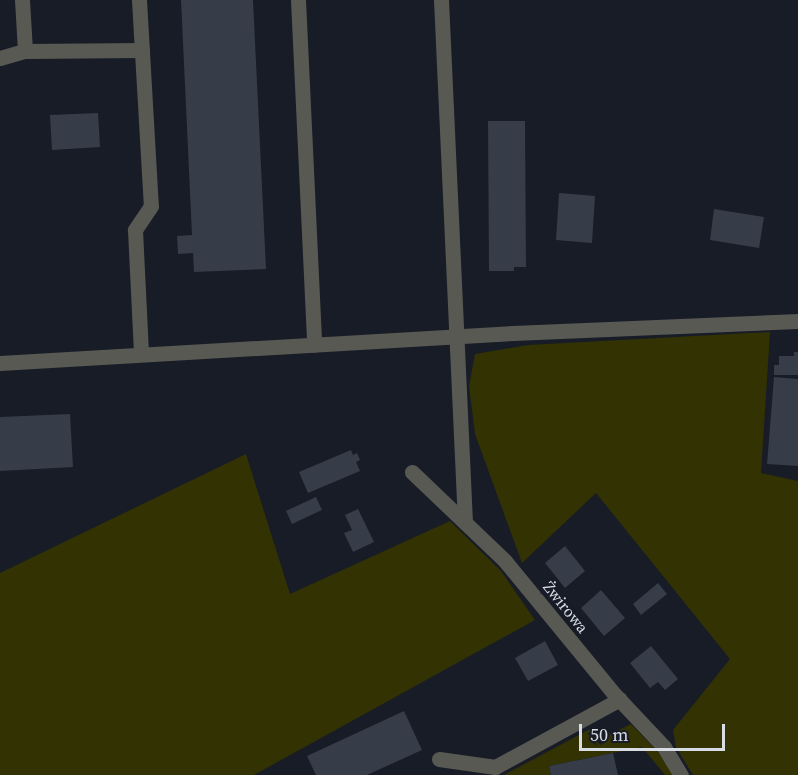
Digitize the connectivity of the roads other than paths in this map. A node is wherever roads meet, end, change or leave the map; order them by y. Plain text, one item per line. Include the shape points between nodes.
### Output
1 (22, 0) edge
2 (139, 0) edge
3 (298, 0) edge
4 (441, 0) edge
5 (142, 50) junction
6 (24, 51) junction
7 (0, 58) edge
8 (798, 321) edge
9 (455, 338) junction
10 (314, 345) junction
11 (141, 354) junction
12 (0, 363) edge
13 (412, 472) dead end
14 (465, 522) junction
15 (620, 699) junction
16 (439, 759) dead end
17 (681, 775) edge

1 - 6 street
2 - 5 street
3 - 10 street
4 - 9 street
5 - 6 street
5 - 11 street via 151,206 135,230
6 - 7 street
8 - 9 street
9 - 10 street
9 - 14 street
10 - 11 street
11 - 12 street
13 - 14 street, Żwirowa
14 - 15 street, Żwirowa via 505,561
15 - 16 street via 495,767
15 - 17 street, Żwirowa via 664,747

